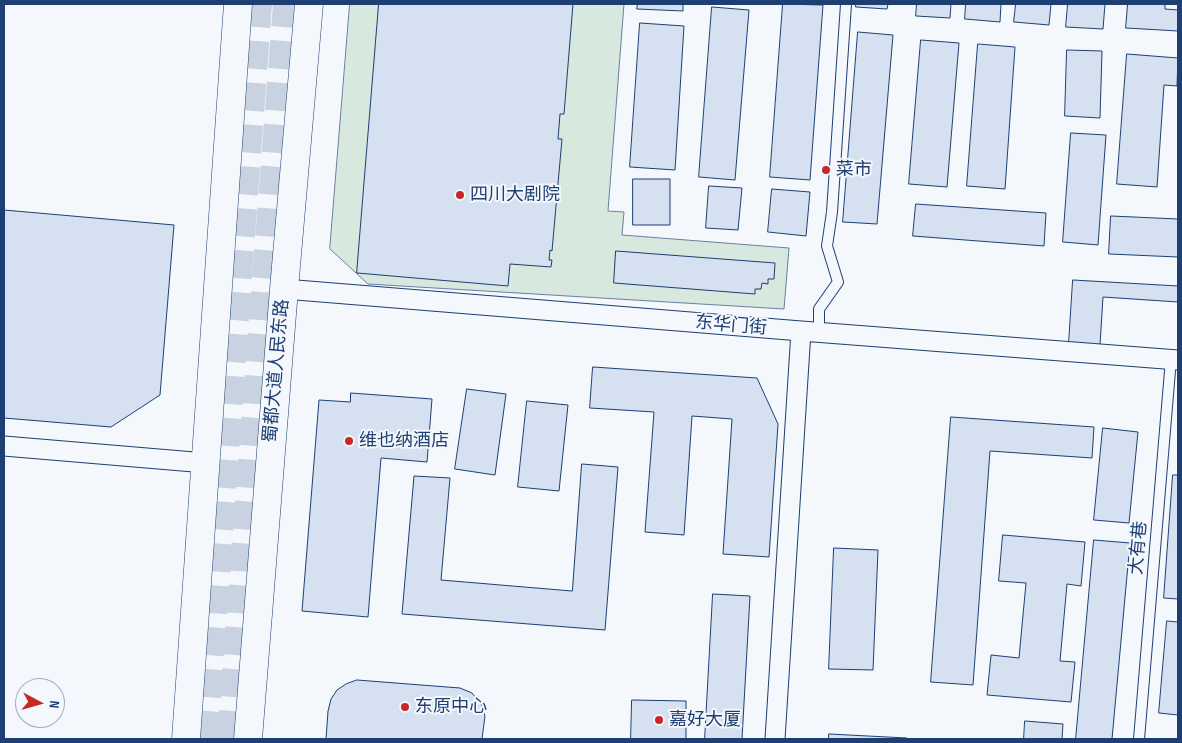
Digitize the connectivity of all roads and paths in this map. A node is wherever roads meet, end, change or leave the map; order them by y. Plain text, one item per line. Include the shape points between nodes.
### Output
1 (238, 4) edge
2 (309, 4) edge
3 (846, 4) edge
4 (284, 289) junction
5 (810, 332) junction
6 (1175, 359) edge
7 (4, 446) edge
8 (206, 463) junction
9 (186, 739) edge
10 (248, 739) edge
11 (775, 739) edge
12 (1138, 739) edge

1 - 8 main road
2 - 4 main road, 蜀都大道人民东路
3 - 5 lane via 827,246 838,282 819,309
4 - 5 street, 东华门街
4 - 10 main road, 蜀都大道人民东路
5 - 6 street, 东华门街
5 - 11 street
6 - 12 lane, 大有巷
7 - 8 street
8 - 9 main road

